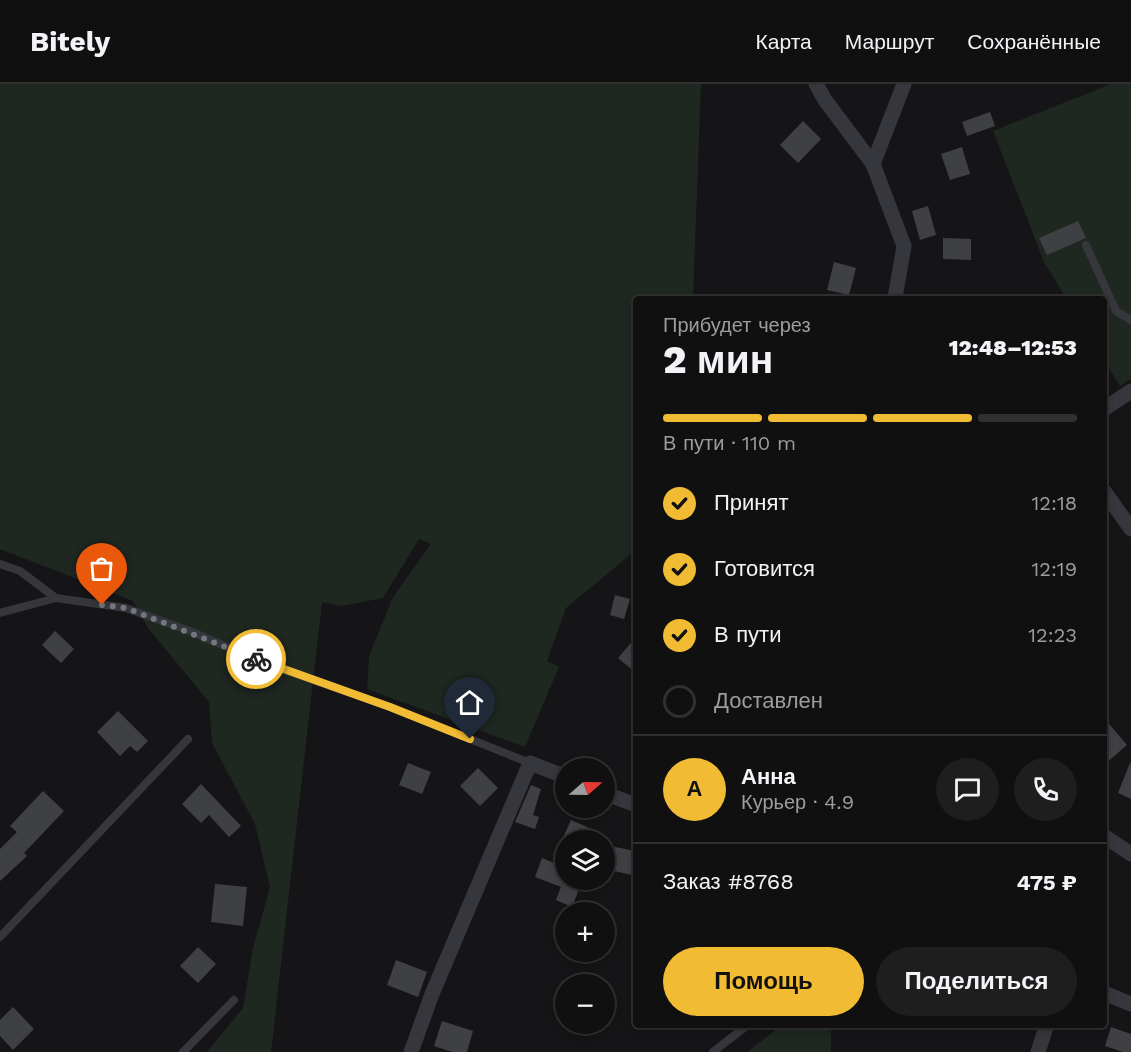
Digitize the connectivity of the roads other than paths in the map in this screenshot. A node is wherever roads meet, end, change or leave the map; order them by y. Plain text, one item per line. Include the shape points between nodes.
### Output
1 (816, 84) edge
2 (904, 84) edge
3 (873, 164) junction
4 (1086, 245) dead end
5 (896, 296) edge
6 (1131, 320) edge
7 (1131, 391) edge
8 (1107, 407) edge
9 (1107, 495) edge
10 (1131, 529) edge
11 (0, 564) edge
12 (56, 598) junction
13 (0, 613) edge
14 (188, 739) dead end
15 (530, 763) junction
16 (555, 773) edge
17 (615, 797) edge
18 (633, 804) edge
19 (1107, 838) edge
20 (1131, 854) edge
21 (0, 937) edge
22 (1107, 994) edge
23 (234, 1000) dead end
24 (1131, 1004) edge
25 (744, 1028) edge
26 (1046, 1028) edge
27 (183, 1052) edge
28 (411, 1052) edge
29 (713, 1052) edge
30 (1038, 1052) edge

1 - 3 street
2 - 3 street
3 - 5 street via 904,246
4 - 6 lane via 1116,311
7 - 8 street
9 - 10 street
11 - 12 lane via 20,571
12 - 13 lane
12 - 15 lane via 126,608
14 - 21 lane
15 - 16 street
15 - 28 street
17 - 18 street
19 - 20 street
22 - 24 street
23 - 27 lane
25 - 29 lane
26 - 30 street

